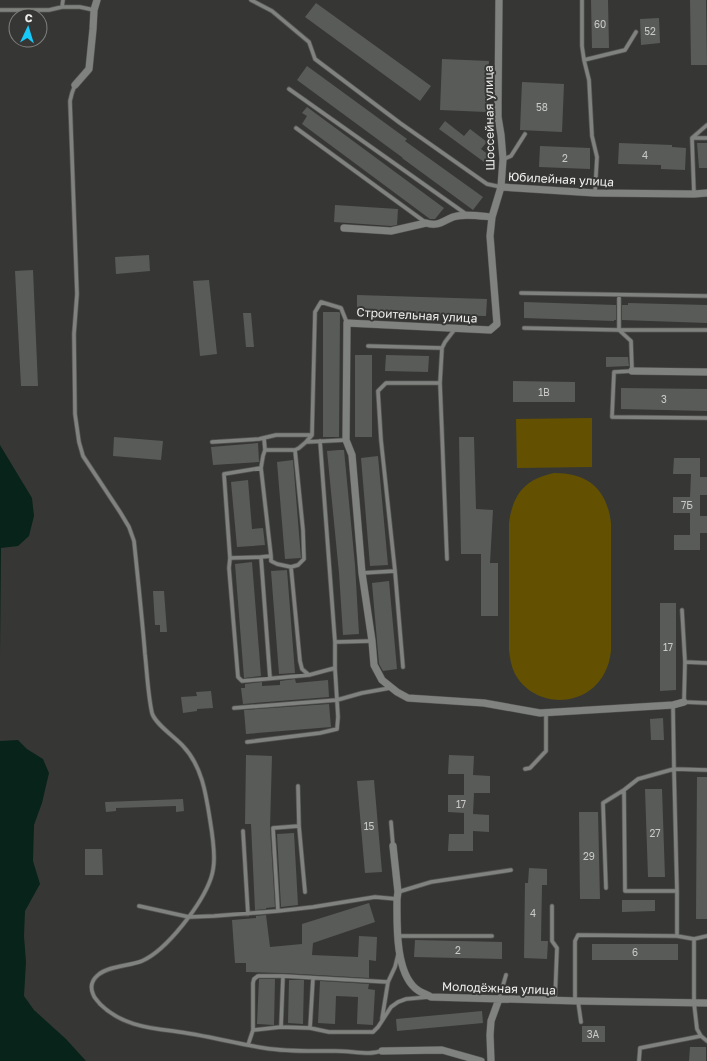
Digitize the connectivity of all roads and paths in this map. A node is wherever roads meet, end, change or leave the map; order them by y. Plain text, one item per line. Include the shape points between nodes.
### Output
1 (63, 0) edge
2 (97, 0) edge
3 (251, 0) edge
4 (499, 0) edge
5 (582, 0) edge
6 (62, 7) junction
7 (0, 10) edge
8 (94, 10) junction
9 (636, 32) dead end
10 (584, 60) junction
11 (75, 85) joint
12 (289, 89) dead end
13 (707, 125) edge
14 (296, 128) dead end
15 (525, 134) dead end
16 (692, 138) junction
17 (707, 138) edge
18 (503, 159) junction
19 (501, 187) junction
20 (596, 193) junction
21 (707, 193) edge
22 (694, 194) junction
23 (469, 216) junction
24 (492, 217) junction
25 (426, 223) junction
26 (344, 228) dead end
27 (521, 294) dead end
28 (619, 295) junction
29 (707, 296) edge
30 (348, 323) junction
31 (456, 328) junction
32 (524, 328) dead end
33 (619, 330) junction
34 (707, 330) edge
35 (368, 346) dead end
36 (442, 348) junction
37 (632, 371) junction
38 (707, 372) edge
39 (440, 383) junction
40 (707, 418) edge
41 (312, 435) junction
42 (264, 438) junction
43 (346, 440) junction
44 (320, 441) junction
45 (212, 442) dead end
46 (306, 442) junction
47 (265, 450) junction
48 (295, 450) junction
49 (261, 468) junction
50 (271, 556) junction
51 (262, 557) junction
52 (230, 558) junction
53 (447, 559) dead end
54 (291, 568) junction
55 (394, 571) junction
56 (362, 573) junction
57 (682, 610) dead end
58 (372, 641) junction
59 (335, 642) junction
60 (686, 662) junction
61 (707, 662) edge
62 (404, 667) dead end
63 (335, 668) junction
64 (309, 674) junction
65 (270, 678) junction
66 (392, 688) junction
67 (337, 700) junction
68 (684, 702) junction
69 (707, 703) edge
70 (673, 705) junction
71 (234, 708) dead end
72 (546, 712) junction
73 (247, 742) dead end
74 (525, 769) dead end
75 (674, 769) junction
76 (707, 770) edge
77 (298, 786) dead end
78 (624, 790) junction
79 (391, 822) dead end
80 (299, 826) junction
81 (243, 831) dead end
82 (393, 846) joint
83 (511, 870) dead end
84 (606, 888) dead end
85 (677, 891) junction
86 (305, 892) dead end
87 (397, 895) junction
88 (139, 906) dead end
89 (552, 906) dead end
90 (278, 912) junction
91 (248, 914) junction
92 (189, 917) junction
93 (398, 936) junction
94 (492, 936) dead end
95 (677, 936) junction
96 (707, 936) edge
97 (694, 939) junction
98 (399, 950) junction
99 (506, 975) dead end
100 (283, 976) junction
101 (314, 978) junction
102 (388, 982) junction
103 (431, 997) junction
104 (499, 999) junction
105 (555, 1000) junction
106 (576, 1001) junction
107 (694, 1003) junction
108 (707, 1003) edge
109 (382, 1020) junction
110 (581, 1022) dead end
111 (281, 1027) junction
112 (310, 1028) junction
113 (253, 1030) junction
114 (701, 1036) junction
115 (707, 1041) edge
116 (248, 1045) junction
117 (382, 1051) joint
118 (481, 1061) edge
119 (491, 1061) edge
120 (639, 1061) edge

1 - 6 lane
2 - 8 street
3 - 19 lane via 272,11 309,42 315,59 400,124 487,184
4 - 18 street, Шоссейная улица via 498,117
5 - 10 lane
6 - 7 lane via 49,10
6 - 8 lane
8 - 11 street via 89,69
9 - 10 lane via 625,50
10 - 20 lane via 589,80 592,136 597,157
11 - 92 lane via 70,101 77,294 74,334 75,414 83,456 129,527 134,541 152,715 185,747 194,760 206,792 213,839 213,871
12 - 23 lane
13 - 16 lane
14 - 25 lane
15 - 18 lane via 511,156
16 - 17 lane
16 - 22 lane
18 - 19 street, Шоссейная улица
19 - 20 street, Юбилейная улица
19 - 24 street, Юбилейная улица
20 - 22 street, Юбилейная улица
21 - 22 street, Юбилейная улица
23 - 24 street
23 - 25 street via 454,216 438,224
24 - 31 street, Строительная улица via 490,236 497,324 490,330
25 - 26 street via 391,231
27 - 28 lane
28 - 29 lane
28 - 33 lane
30 - 31 street, Строительная улица
30 - 41 lane via 341,308 321,302 315,312
30 - 43 street
31 - 36 lane
32 - 33 lane
33 - 34 lane
33 - 37 lane via 632,341
35 - 36 lane
36 - 39 lane
37 - 38 street
37 - 40 lane via 614,372 612,417
39 - 53 lane
39 - 55 lane via 386,383 378,391
41 - 42 lane via 276,435
41 - 46 lane
42 - 45 lane
42 - 47 lane
43 - 44 lane
43 - 56 street via 352,455
44 - 46 lane
44 - 59 lane
46 - 48 lane
47 - 48 lane
47 - 49 lane
48 - 54 lane via 304,559
49 - 50 lane
49 - 52 lane via 224,474
50 - 51 lane
50 - 54 lane via 271,561
51 - 52 lane
51 - 65 lane
52 - 65 lane via 238,677 242,681
54 - 64 lane via 300,661 302,669
55 - 56 lane
55 - 62 lane
56 - 58 street
57 - 60 lane
58 - 59 lane
58 - 66 street via 374,665 382,680
59 - 63 lane
60 - 61 lane
60 - 68 lane
63 - 64 lane
63 - 67 lane
64 - 65 lane
66 - 67 lane
66 - 72 street via 408,698 484,703
67 - 71 lane
67 - 73 lane via 337,728 320,733
68 - 69 lane
68 - 70 street
70 - 72 street
70 - 75 lane
72 - 74 lane via 546,751 530,768
75 - 76 lane
75 - 78 lane via 638,779
75 - 85 lane
77 - 80 lane
78 - 84 lane via 603,803
78 - 85 lane via 625,891
79 - 82 lane
80 - 86 lane
80 - 90 lane via 273,828
81 - 91 lane
82 - 87 street, Молодёжная улица
83 - 87 lane via 431,882
85 - 95 lane
87 - 90 lane
87 - 93 street, Молодёжная улица
88 - 92 lane
89 - 105 lane via 552,941 557,948
90 - 91 lane
91 - 92 lane
92 - 116 lane via 157,952 144,960 98,975 91,989 94,998 115,1016 133,1024
93 - 94 lane
93 - 98 street, Молодёжная улица
95 - 97 lane
95 - 106 lane via 578,935 575,941
96 - 97 lane
97 - 107 lane
98 - 102 lane
98 - 103 street, Молодёжная улица via 405,974 414,988
99 - 104 lane
100 - 101 lane
100 - 111 lane
100 - 113 lane via 258,976 254,979
101 - 102 lane
101 - 112 lane
102 - 109 lane
103 - 104 street, Молодёжная улица
103 - 109 lane via 398,1002
104 - 105 street, Молодёжная улица
104 - 119 street via 491,1021
105 - 106 street, Молодёжная улица
106 - 107 street, Молодёжная улица
106 - 110 lane
107 - 108 street, Молодёжная улица
107 - 114 lane via 697,1029
109 - 112 lane via 373,1032 329,1032
111 - 112 lane
111 - 113 lane
113 - 116 lane
114 - 115 lane
114 - 120 lane via 640,1048
116 - 117 lane via 280,1051
117 - 118 street via 442,1050

